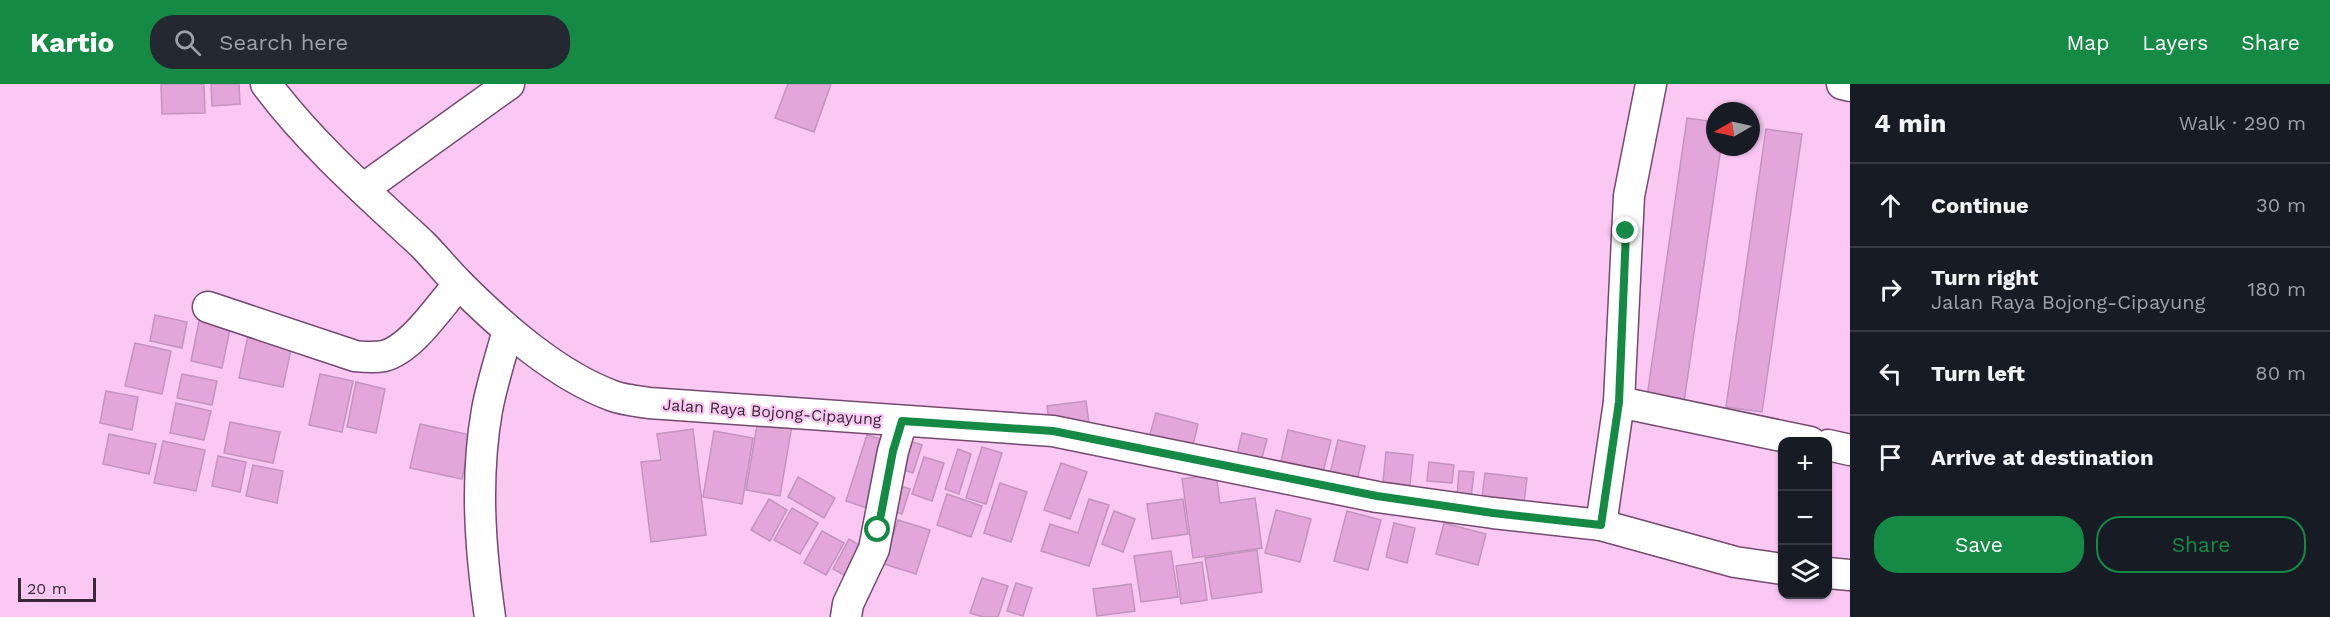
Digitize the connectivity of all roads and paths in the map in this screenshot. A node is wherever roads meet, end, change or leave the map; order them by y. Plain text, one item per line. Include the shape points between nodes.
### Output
1 (266, 84) edge
2 (509, 84) edge
3 (1651, 84) edge
4 (1842, 84) edge
5 (1850, 86) edge
6 (363, 189) junction
7 (459, 284) junction
8 (208, 307) dead end
9 (508, 330) junction
10 (1619, 402) junction
11 (902, 421) junction
12 (1790, 437) edge
13 (1832, 446) edge
14 (1850, 450) edge
15 (1601, 525) junction
16 (1778, 569) edge
17 (1832, 573) edge
18 (1850, 575) edge
19 (490, 617) edge
20 (846, 617) edge

1 - 6 street, Jalan Raya Bojong-Cipayung
2 - 6 street
3 - 10 street via 1629,196
4 - 5 street
6 - 7 street, Jalan Raya Bojong-Cipayung
7 - 8 street via 410,340 385,356 369,358
7 - 9 street, Jalan Raya Bojong-Cipayung
9 - 11 street, Jalan Raya Bojong-Cipayung via 573,378 615,397 649,403
9 - 19 street via 487,410 479,508
10 - 12 street
10 - 15 street
11 - 15 street, Jalan Raya Bojong-Cipayung via 1053,431 1377,496
11 - 20 street via 874,549 848,604
13 - 14 street
15 - 16 street, Jalan Raya Bojong-Cipayung via 1735,562
17 - 18 street

